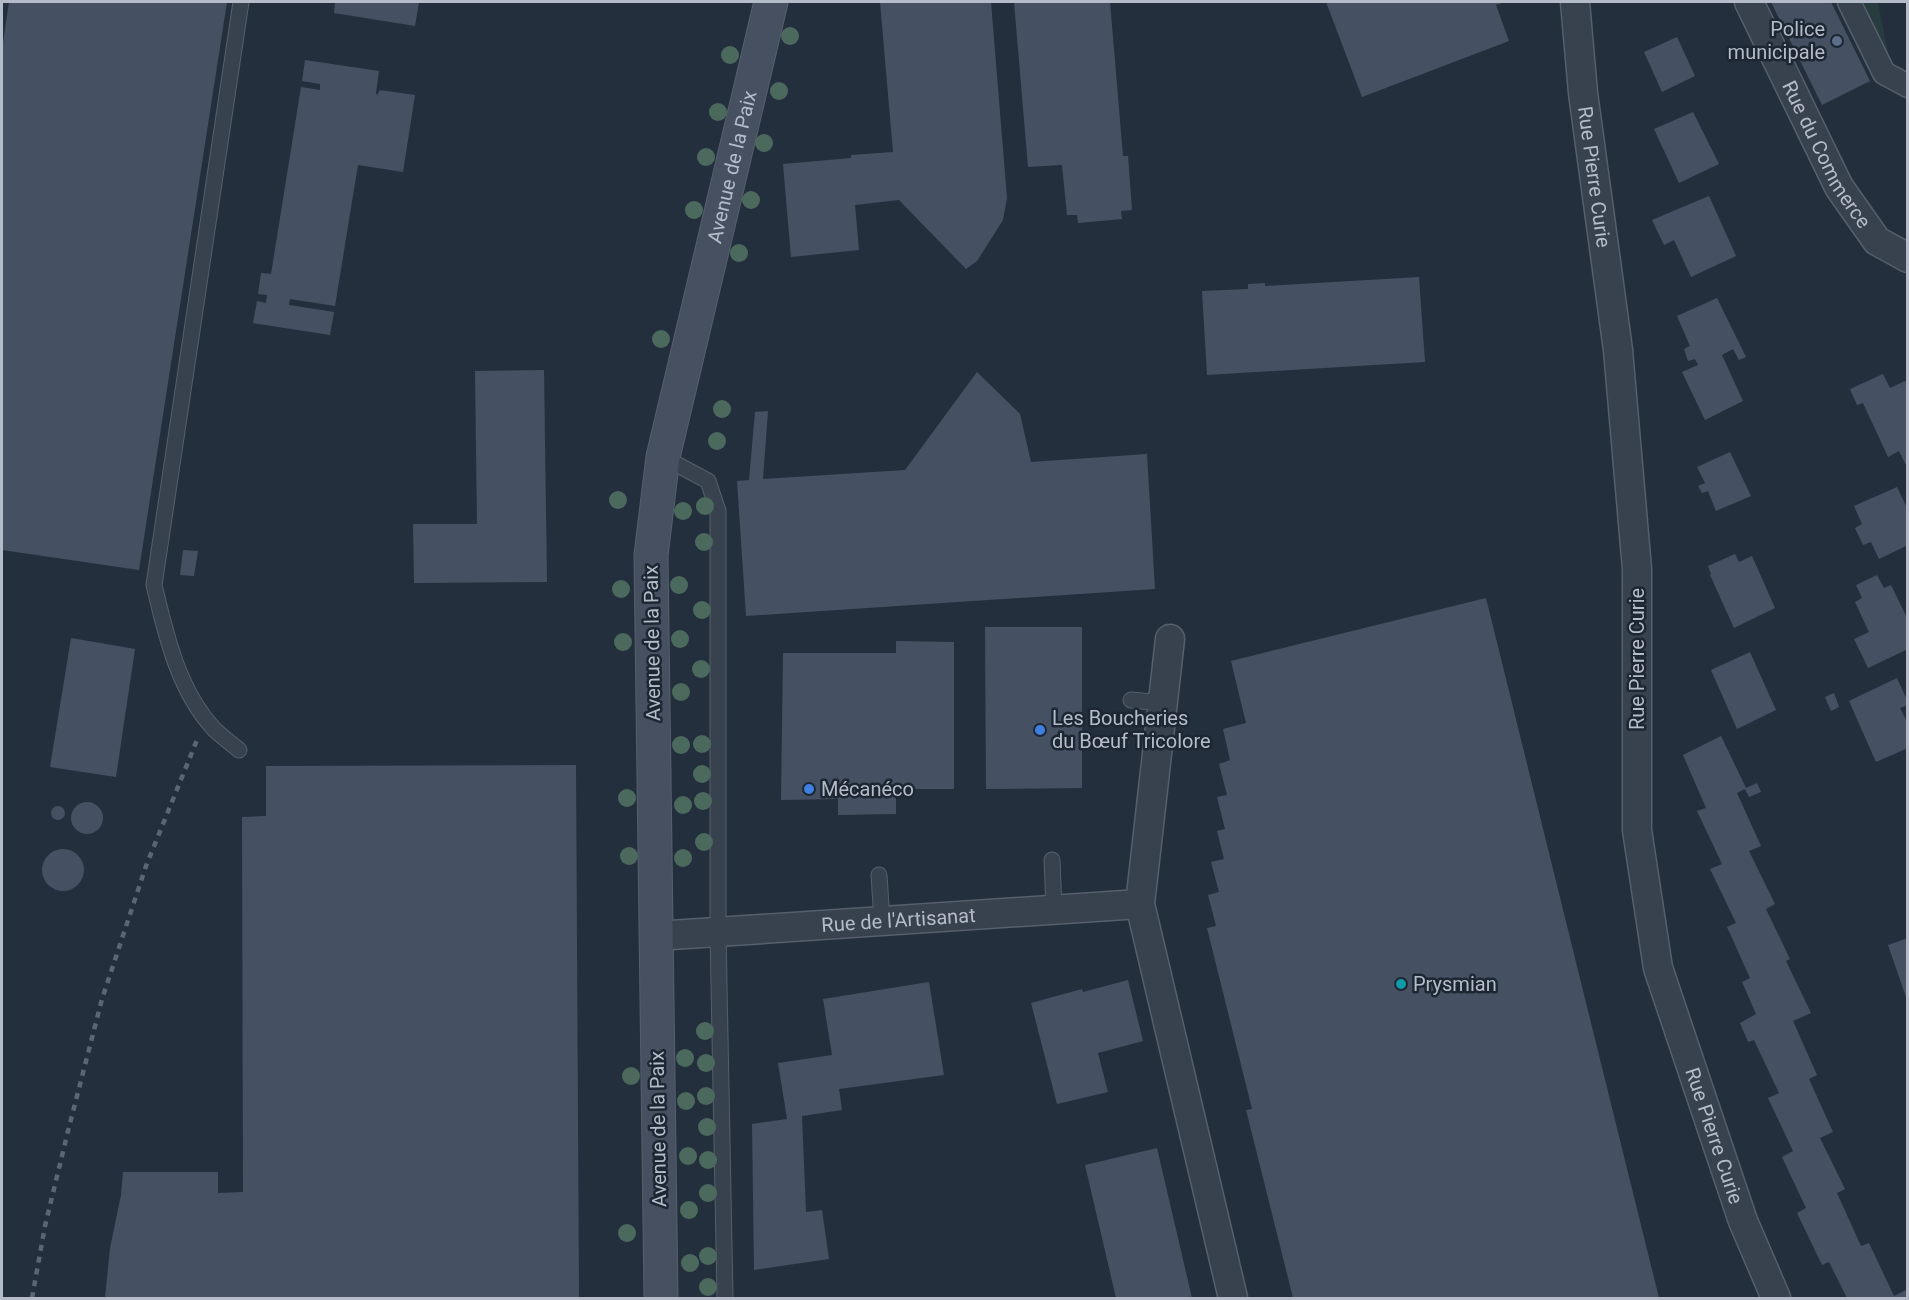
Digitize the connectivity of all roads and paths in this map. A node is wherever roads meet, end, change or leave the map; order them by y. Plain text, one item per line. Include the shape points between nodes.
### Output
1 (242, 2) edge
2 (771, 2) edge
3 (1575, 2) edge
4 (1749, 2) edge
5 (1849, 2) edge
6 (1908, 86) edge
7 (1908, 258) edge
8 (663, 457) junction
9 (1170, 639) dead end
10 (1131, 700) dead end
11 (1164, 703) junction
12 (239, 750) dead end
13 (1052, 860) dead end
14 (879, 875) dead end
15 (1140, 904) junction
16 (1054, 910) junction
17 (882, 921) junction
18 (718, 932) junction
19 (656, 936) junction
20 (661, 1299) edge
21 (725, 1299) edge
22 (1233, 1299) edge
23 (1776, 1299) edge

1 - 12 lane via 154,585 167,639 190,696 214,729
2 - 8 main road, Avenue de la Paix
3 - 23 street, Rue Pierre Curie via 1583,93 1618,350 1637,568 1636,830 1658,968 1743,1221
4 - 7 street, Rue du Commerce via 1839,188 1877,241
5 - 6 street via 1884,74
8 - 18 lane via 708,481 718,511
8 - 19 main road, Avenue de la Paix via 651,555
9 - 11 street
10 - 11 lane
11 - 15 street
13 - 16 lane
14 - 17 lane
15 - 16 street, Rue de l'Artisanat
15 - 22 street
16 - 17 street, Rue de l'Artisanat
17 - 18 street, Rue de l'Artisanat
18 - 19 street, Rue de l'Artisanat
18 - 21 lane
19 - 20 main road, Avenue de la Paix

